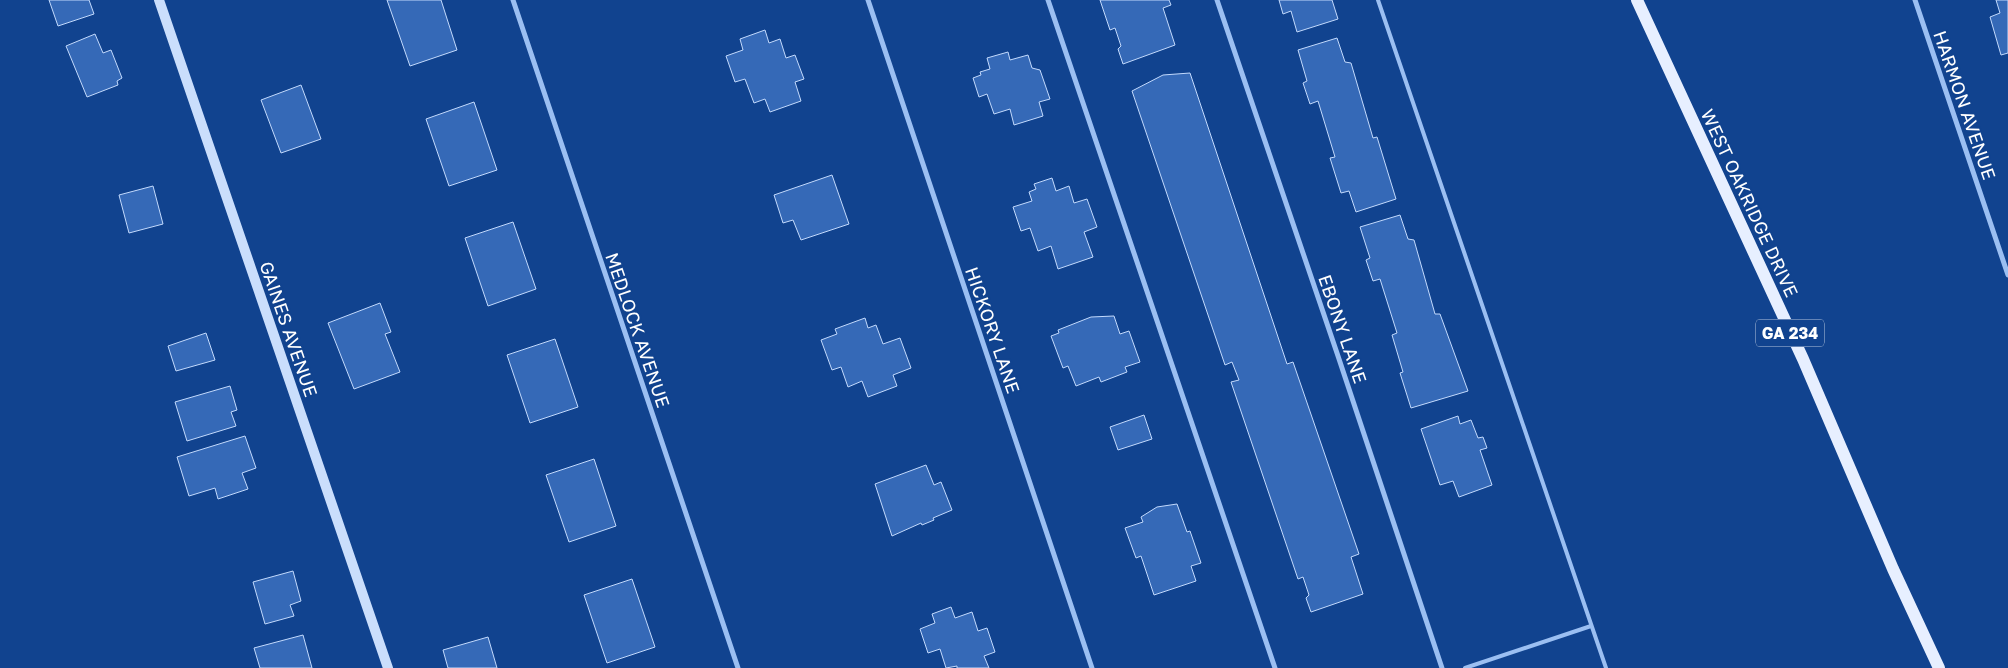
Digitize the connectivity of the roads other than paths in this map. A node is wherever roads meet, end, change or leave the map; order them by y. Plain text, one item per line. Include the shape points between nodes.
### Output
1 (159, 0) edge
2 (513, 0) edge
3 (868, 0) edge
4 (1048, 0) edge
5 (1217, 0) edge
6 (1378, 0) edge
7 (1637, 0) edge
8 (1915, 0) edge
9 (2008, 275) edge
10 (1592, 626) junction
11 (388, 668) edge
12 (738, 668) edge
13 (1092, 668) edge
14 (1275, 668) edge
15 (1442, 668) edge
16 (1465, 668) edge
17 (1606, 668) edge
18 (1939, 668) edge

1 - 11 street, GAINES AVENUE
2 - 12 street, MEDLOCK AVENUE
3 - 13 street, HICKORY LANE
4 - 14 street
5 - 15 street, EBONY LANE
6 - 10 lane
7 - 18 main road, WEST OAKRIDGE DRIVE / GA 234 via 1803,360
8 - 9 street, HARMON AVENUE
10 - 16 lane
10 - 17 lane

